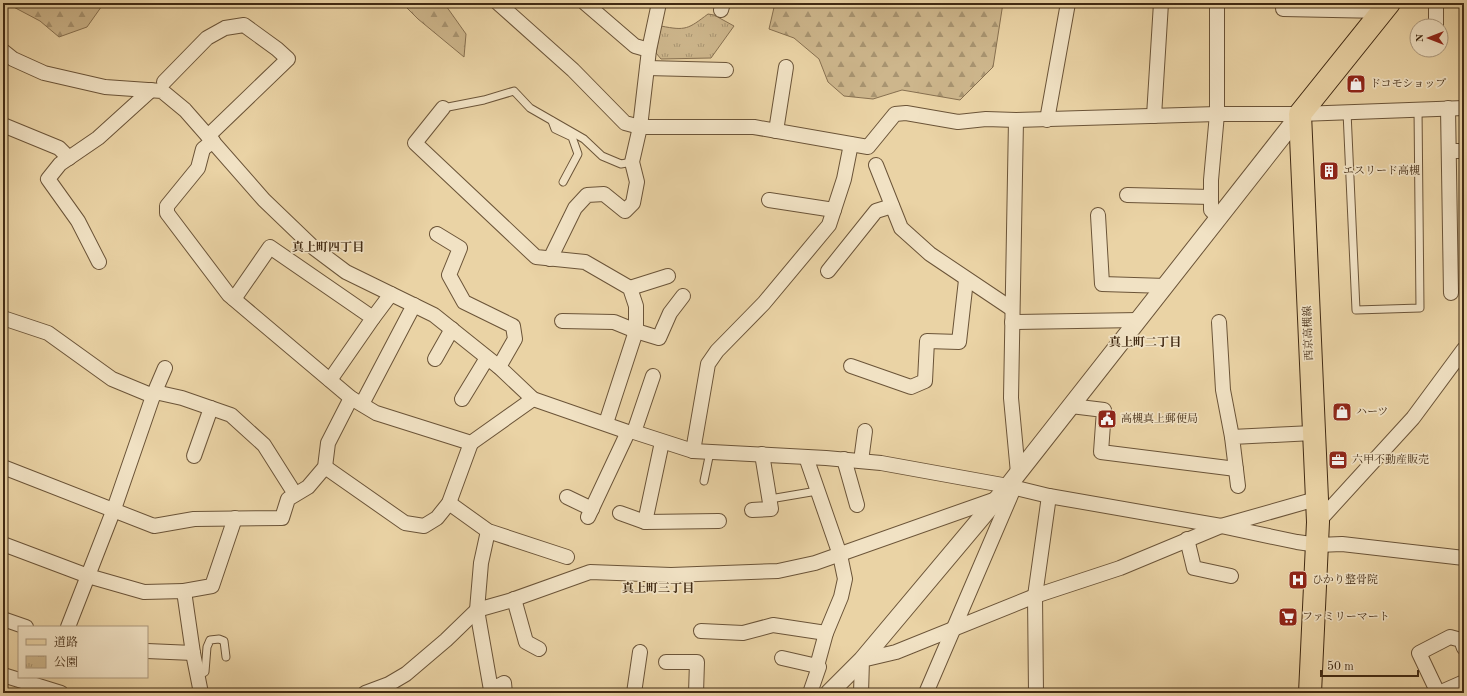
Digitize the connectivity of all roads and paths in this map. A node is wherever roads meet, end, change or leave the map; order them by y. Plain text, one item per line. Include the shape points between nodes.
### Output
1 (498, 3) edge
2 (585, 3) edge
3 (658, 3) edge
4 (1068, 3) edge
5 (1161, 3) edge
6 (1217, 3) edge
7 (1436, 3) edge
8 (1386, 7) edge
9 (1284, 9) dead end
10 (1436, 18) edge
11 (649, 50) junction
12 (3, 51) edge
13 (786, 67) dead end
14 (647, 68) junction
15 (726, 70) dead end
16 (164, 82) dead end
17 (151, 90) junction
18 (443, 108) joint
19 (1448, 108) junction
20 (1464, 108) edge
21 (1418, 109) junction
22 (1347, 112) junction
23 (1218, 114) junction
24 (1300, 114) junction
25 (1154, 116) junction
26 (1016, 120) junction
27 (1047, 120) junction
28 (552, 122) junction
29 (3, 125) edge
30 (640, 127) junction
31 (776, 131) junction
32 (210, 138) junction
33 (850, 144) junction
34 (1449, 151) junction
35 (1464, 151) edge
36 (69, 158) junction
37 (632, 162) junction
38 (876, 165) dead end
39 (563, 182) dead end
40 (1127, 195) dead end
41 (1211, 197) junction
42 (769, 200) dead end
43 (892, 206) junction
44 (834, 210) junction
45 (1098, 215) dead end
46 (1219, 218) junction
47 (437, 234) dead end
48 (550, 259) junction
49 (99, 262) dead end
50 (828, 271) dead end
51 (668, 276) dead end
52 (966, 280) junction
53 (1166, 286) junction
54 (630, 288) junction
55 (1451, 293) dead end
56 (391, 294) junction
57 (683, 296) dead end
58 (234, 299) junction
59 (414, 305) junction
60 (1012, 315) junction
61 (3, 318) edge
62 (373, 318) junction
63 (1139, 320) junction
64 (562, 321) dead end
65 (1219, 322) dead end
66 (452, 329) junction
67 (636, 331) junction
68 (1464, 349) edge
69 (487, 358) junction
70 (435, 359) dead end
71 (851, 366) dead end
72 (165, 368) dead end
73 (499, 368) junction
74 (653, 376) dead end
75 (330, 380) junction
76 (154, 394) junction
77 (462, 399) dead end
78 (533, 399) junction
79 (356, 401) junction
80 (1071, 406) junction
81 (211, 408) junction
82 (606, 423) junction
83 (865, 431) dead end
84 (631, 432) junction
85 (1313, 433) junction
86 (1232, 437) junction
87 (662, 442) junction
88 (471, 443) junction
89 (693, 451) junction
90 (710, 452) junction
91 (762, 454) junction
92 (194, 456) dead end
93 (806, 457) junction
94 (844, 459) junction
95 (861, 461) junction
96 (3, 467) edge
97 (325, 467) junction
98 (1236, 469) junction
99 (704, 481) dead end
100 (1013, 482) junction
101 (1238, 486) dead end
102 (817, 491) junction
103 (294, 494) junction
104 (1049, 496) junction
105 (567, 497) dead end
106 (770, 499) junction
107 (996, 499) junction
108 (1316, 499) junction
109 (449, 503) junction
110 (857, 505) dead end
111 (114, 509) junction
112 (752, 510) dead end
113 (620, 513) dead end
114 (235, 518) junction
115 (719, 521) dead end
116 (645, 522) junction
117 (1318, 522) junction
118 (1221, 526) junction
119 (488, 531) junction
120 (1187, 539) junction
121 (3, 544) edge
122 (1318, 545) junction
123 (840, 555) junction
124 (567, 557) dead end
125 (1464, 558) edge
126 (88, 576) junction
127 (1231, 576) dead end
128 (184, 591) junction
129 (1034, 596) junction
130 (514, 599) junction
131 (477, 610) junction
132 (3, 619) edge
133 (23, 626) edge
134 (68, 626) edge
135 (952, 629) junction
136 (701, 631) dead end
137 (826, 633) junction
138 (1464, 648) edge
139 (539, 649) dead end
140 (148, 651) edge
141 (640, 652) dead end
142 (193, 653) junction
143 (226, 657) dead end
144 (782, 658) dead end
145 (862, 660) junction
146 (666, 662) dead end
147 (817, 666) junction
148 (3, 675) edge
149 (197, 676) junction
150 (1464, 682) edge
151 (388, 688) edge
152 (61, 693) edge
153 (201, 693) edge
154 (365, 693) edge
155 (505, 693) edge
156 (634, 693) edge
157 (696, 693) edge
158 (810, 693) edge
159 (829, 693) edge
160 (861, 693) edge
161 (926, 693) edge
162 (1036, 693) edge
163 (1310, 693) edge
164 (1439, 693) edge

1 - 30 street via 573,70 625,123
2 - 11 street via 635,46
3 - 11 street
4 - 27 street
5 - 25 street
6 - 23 street
7 - 10 street
8 - 9 street
8 - 24 main road
11 - 14 street
12 - 17 street via 13,59 44,73 105,87
13 - 31 street
14 - 15 street
14 - 30 street
16 - 32 street via 206,38 225,28 244,24 288,60
17 - 32 street via 162,91 185,110
17 - 36 street via 98,138
18 - 28 lane via 514,91 530,108
18 - 48 street via 415,143 536,257
19 - 20 street
19 - 21 street
19 - 34 street
21 - 22 street
21 - 22 lane via 1420,308 1356,310
22 - 24 street
23 - 24 street
23 - 25 street
23 - 41 street
24 - 46 street
24 - 85 main road, 西京高槻線
25 - 27 street
26 - 27 street
26 - 33 street via 986,119 958,122 906,113 896,114 868,147
26 - 60 street
28 - 37 lane via 584,139 602,156 621,164
28 - 39 lane via 555,129 572,137 578,154
29 - 36 street via 60,148
30 - 31 street via 754,127
30 - 37 street
31 - 33 street
32 - 56 street via 264,200 314,248 346,272
32 - 58 street via 203,149 198,168 167,206 167,213
33 - 44 street via 844,179
34 - 35 street
34 - 55 street
36 - 49 street via 60,164 48,179 78,222
37 - 48 street via 637,182 633,203 625,211 604,194 587,195 575,208
38 - 43 street
40 - 41 street
41 - 46 street via 1211,210
42 - 44 street
43 - 50 street via 876,211
43 - 52 street via 901,228 911,238
44 - 89 street via 829,224 764,303 717,351 708,364
45 - 53 street via 1102,284
46 - 53 street
47 - 73 street via 460,248 449,275 464,302 513,326 515,339
48 - 54 street via 584,262
51 - 54 street
52 - 60 street
52 - 71 street via 959,342 927,341 925,381 911,387
53 - 63 street
54 - 67 street via 636,306
56 - 59 street
56 - 62 street
57 - 67 street via 670,313 659,338
58 - 62 street via 270,247
58 - 75 street
59 - 66 street via 434,315
59 - 79 street
60 - 63 street
60 - 100 street via 1010,398
61 - 76 street via 48,333 112,378
62 - 75 street
63 - 80 street
64 - 67 street via 614,322
65 - 86 street via 1223,390
66 - 69 street
66 - 70 street
67 - 82 street
68 - 117 street via 1413,418
69 - 73 street
69 - 77 street
72 - 76 street
73 - 78 street
74 - 84 street
75 - 79 street
76 - 81 street
76 - 111 street
78 - 82 street
78 - 88 street
79 - 88 street via 376,413
79 - 97 street via 328,443
80 - 98 street via 1104,410 1101,452
80 - 100 street
81 - 92 street
81 - 103 street via 231,415 264,445
82 - 84 street
83 - 95 street
84 - 87 street
84 - 105 street via 590,513
85 - 86 street
85 - 108 main road, 西京高槻線
86 - 98 street
87 - 89 street
87 - 116 street
88 - 109 street
89 - 90 street
90 - 91 street
90 - 99 lane
91 - 93 street
91 - 106 street
93 - 94 street
93 - 102 street
94 - 95 street
94 - 110 street
95 - 100 street
96 - 111 street
97 - 103 street via 308,487
97 - 109 street via 405,523 424,526 437,518
98 - 101 street
100 - 104 street
100 - 107 street
100 - 135 street
102 - 106 lane
102 - 123 street
103 - 114 street via 288,499 282,518
104 - 118 street
104 - 129 street
106 - 112 street via 771,509
107 - 123 street
107 - 145 street
108 - 117 main road, 西京高槻線
108 - 118 street
109 - 119 street
111 - 114 street via 154,526 194,519
111 - 126 street
113 - 116 street
114 - 128 street via 212,586
115 - 116 street
117 - 122 main road, 西京高槻線
118 - 120 street
118 - 122 street
119 - 124 street
119 - 131 street via 481,563
120 - 127 street via 1194,568
120 - 129 street via 1120,568
121 - 126 street
122 - 125 street via 1342,544
122 - 163 main road, 西京高槻線
123 - 130 street via 778,571 672,575 590,572
123 - 137 street via 845,579
126 - 128 street via 144,592
126 - 134 street
128 - 142 street
129 - 135 street
129 - 162 street
130 - 131 street
130 - 139 street via 526,642
131 - 151 street via 441,645
131 - 155 street via 491,690 504,683
132 - 133 street
135 - 145 street via 896,652
135 - 161 street
136 - 137 street via 743,633 773,625
137 - 147 street
138 - 164 street via 1461,640 1450,637 1419,653
140 - 142 street
141 - 156 street
142 - 149 street
143 - 149 lane via 224,642 219,639 210,640 206,647 205,672
144 - 147 street
145 - 159 street
145 - 160 street
146 - 157 street via 696,662
147 - 158 street via 819,667
148 - 152 street
149 - 153 street
150 - 164 street
151 - 154 street

